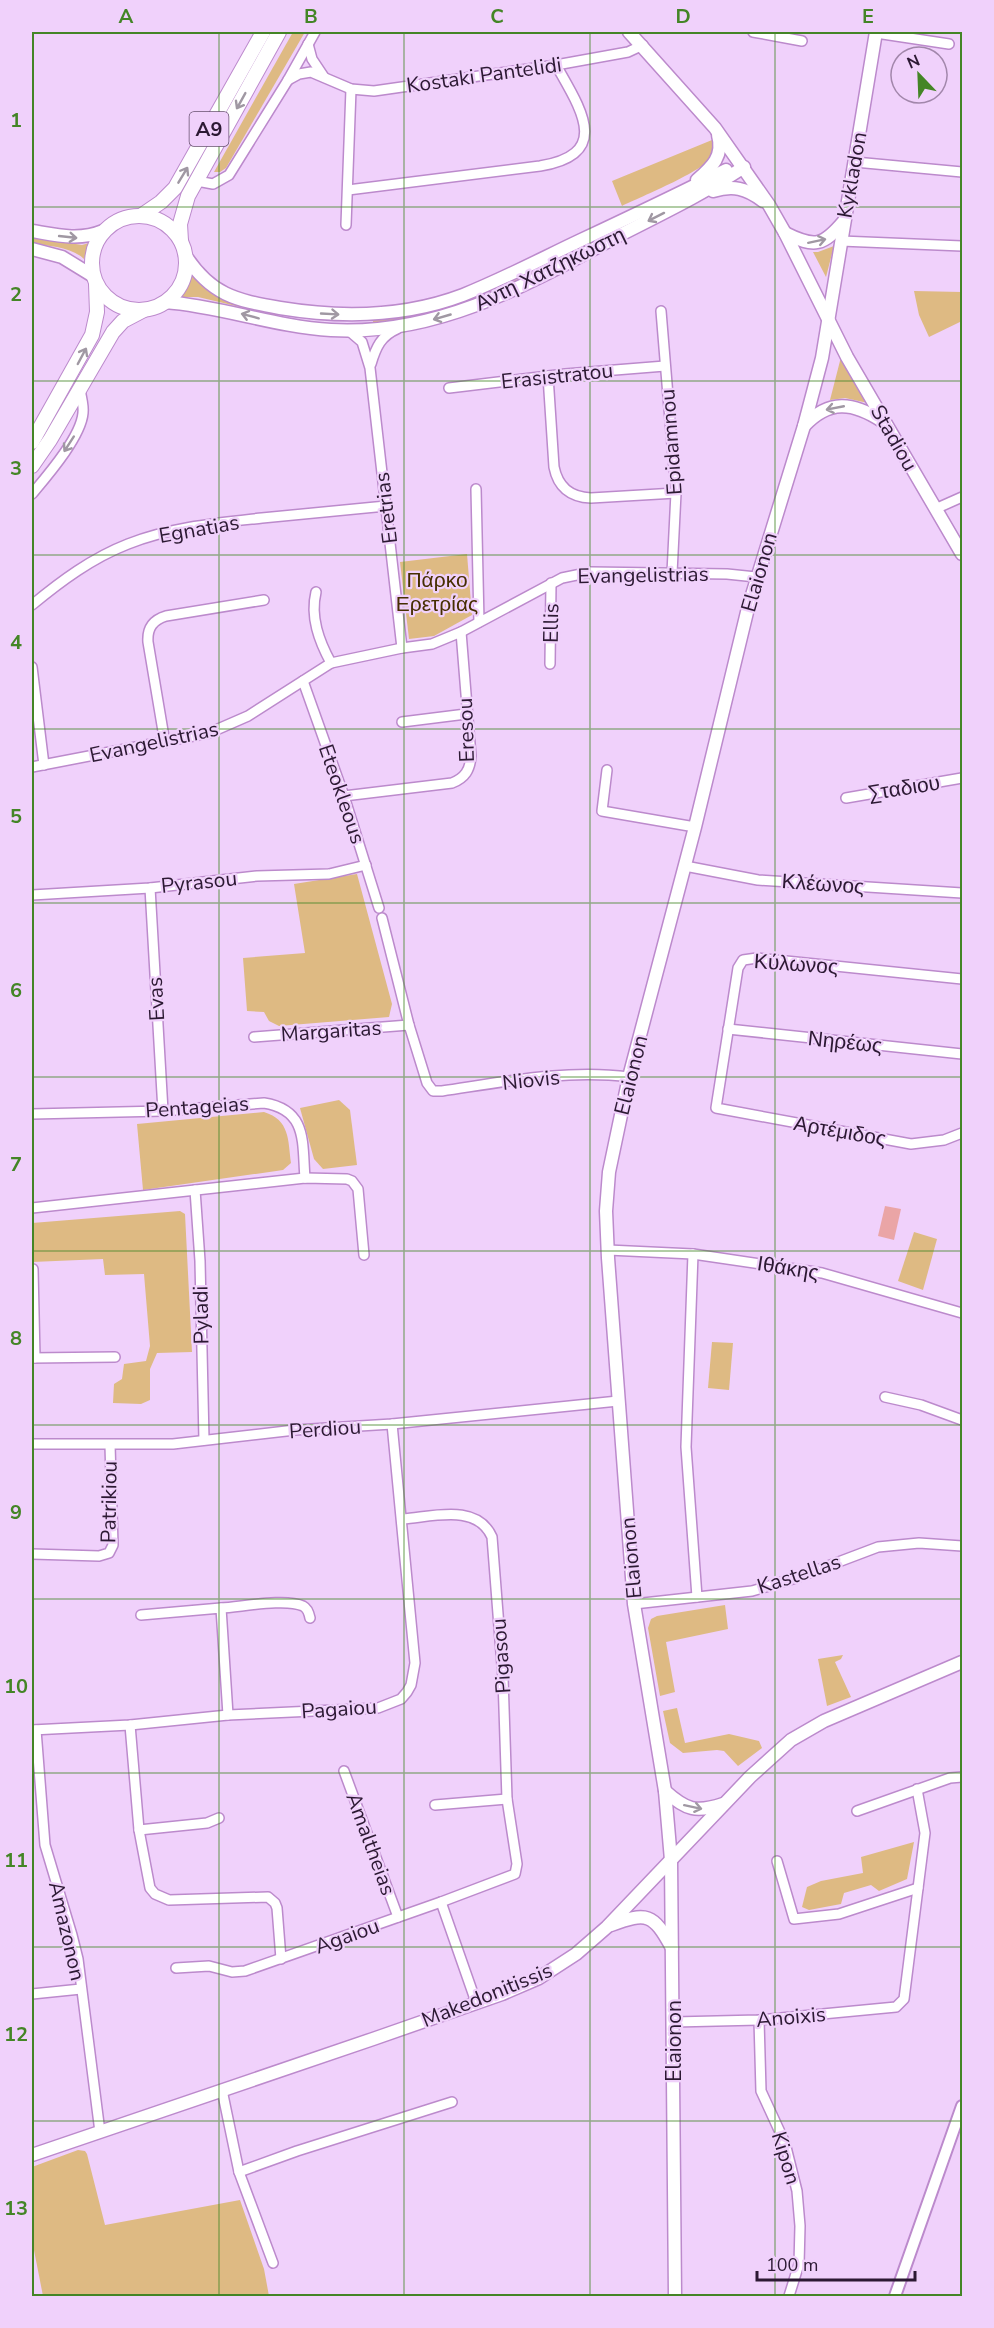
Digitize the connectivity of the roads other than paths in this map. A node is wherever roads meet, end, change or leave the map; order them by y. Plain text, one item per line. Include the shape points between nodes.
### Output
1 (263, 32) edge
2 (279, 32) edge
3 (315, 32) edge
4 (629, 32) edge
5 (753, 32) edge
6 (876, 32) edge
7 (802, 41) dead end
8 (308, 44) junction
9 (949, 44) dead end
10 (643, 45) junction
11 (556, 65) junction
12 (325, 78) junction
13 (288, 80) junction
14 (351, 89) junction
15 (715, 128) junction
16 (855, 162) junction
17 (742, 165) junction
18 (963, 172) edge
19 (197, 181) junction
20 (348, 190) junction
21 (692, 193) junction
22 (769, 205) junction
23 (142, 215) junction
24 (844, 221) junction
25 (346, 225) dead end
26 (32, 231) edge
27 (103, 231) junction
28 (785, 233) junction
29 (841, 241) junction
30 (963, 246) edge
31 (32, 249) edge
32 (184, 249) junction
33 (95, 280) junction
34 (165, 302) junction
35 (146, 309) junction
36 (661, 311) dead end
37 (830, 319) junction
38 (402, 327) junction
39 (348, 330) junction
40 (665, 366) junction
41 (370, 368) junction
42 (548, 376) junction
43 (449, 388) dead end
44 (80, 389) junction
45 (885, 423) junction
46 (804, 426) junction
47 (32, 442) edge
48 (32, 466) edge
49 (476, 489) dead end
50 (676, 493) junction
51 (32, 494) edge
52 (963, 497) edge
53 (386, 506) junction
54 (935, 509) junction
55 (963, 554) edge
56 (672, 573) junction
57 (756, 577) junction
58 (551, 583) junction
59 (316, 592) dead end
60 (264, 600) dead end
61 (32, 605) edge
62 (479, 622) junction
63 (461, 632) junction
64 (402, 648) junction
65 (331, 663) junction
66 (550, 664) dead end
67 (32, 667) edge
68 (303, 681) junction
69 (466, 714) junction
70 (402, 722) dead end
71 (165, 743) junction
72 (44, 765) junction
73 (32, 767) edge
74 (607, 770) dead end
75 (963, 778) edge
76 (344, 796) junction
77 (846, 798) dead end
78 (695, 827) junction
79 (366, 865) junction
80 (685, 866) junction
81 (150, 888) junction
82 (963, 893) edge
83 (32, 895) edge
84 (379, 908) dead end
85 (382, 918) dead end
86 (963, 979) edge
87 (409, 1025) junction
88 (728, 1029) junction
89 (254, 1037) dead end
90 (963, 1054) edge
91 (629, 1077) junction
92 (716, 1108) joint
93 (163, 1111) junction
94 (32, 1114) edge
95 (963, 1133) edge
96 (305, 1178) junction
97 (195, 1190) junction
98 (32, 1208) edge
99 (608, 1250) junction
100 (693, 1254) junction
101 (364, 1255) dead end
102 (33, 1269) edge
103 (963, 1313) edge
104 (115, 1357) dead end
105 (33, 1358) edge
106 (885, 1397) dead end
107 (618, 1401) junction
108 (963, 1420) edge
109 (392, 1424) junction
110 (204, 1440) junction
111 (32, 1444) edge
112 (110, 1445) junction
113 (403, 1519) junction
114 (963, 1546) edge
115 (32, 1554) edge
116 (697, 1597) junction
117 (634, 1604) junction
118 (221, 1608) junction
119 (141, 1615) dead end
120 (310, 1617) dead end
121 (963, 1662) edge
122 (228, 1715) junction
123 (130, 1725) junction
124 (34, 1730) edge
125 (344, 1771) dead end
126 (963, 1777) edge
127 (917, 1789) junction
128 (665, 1791) junction
129 (507, 1799) junction
130 (725, 1803) junction
131 (435, 1806) dead end
132 (856, 1811) dead end
133 (219, 1818) dead end
134 (139, 1830) junction
135 (671, 1860) junction
136 (777, 1861) dead end
137 (515, 1874) joint
138 (918, 1888) junction
139 (441, 1902) junction
140 (398, 1917) junction
141 (607, 1927) junction
142 (673, 1949) junction
143 (281, 1959) junction
144 (176, 1968) dead end
145 (81, 1989) junction
146 (32, 1994) edge
147 (476, 2002) junction
148 (759, 2020) junction
149 (674, 2022) junction
150 (222, 2090) junction
151 (452, 2102) dead end
152 (963, 2106) edge
153 (100, 2132) junction
154 (32, 2155) edge
155 (239, 2172) junction
156 (273, 2263) dead end
157 (675, 2296) edge
158 (789, 2296) edge
159 (895, 2296) edge

23 -> 1 main road, A9 via 176,188
2 -> 19 main road, A9
3 - 8 street
4 - 10 main road, Stadiou
5 - 7 street
6 - 9 street
6 - 16 main road, Kykladon
8 - 12 street via 315,65
8 - 13 street
10 - 11 street, Kostaki Pantelidi via 628,52
10 - 15 main road, Stadiou
11 - 14 street, Kostaki Pantelidi via 374,91
11 - 20 street via 585,127 579,151 570,158 559,163
12 - 13 street, Kostaki Pantelidi via 304,72
12 - 14 street, Kostaki Pantelidi
13 - 19 street via 229,175 213,184
14 - 20 street
15 - 17 main road, Stadiou
15 - 21 main road via 720,141 719,157
16 - 18 street
16 - 24 main road, Kykladon
17 - 21 main road, Αντη Χατζηκωστη
17 - 22 main road, Stadiou
19 - 32 main road, A9 via 180,224
20 - 25 street
21 - 22 main road via 739,187
32 -> 21 main road, Αντη Χατζηκωστη via 216,290 268,306 371,314 462,295
21 -> 38 main road, Αντη Χατζηκωστη via 517,289 464,311
22 - 28 main road, Stadiou
23 - 27 main road, A9 via 121,219
23 - 32 main road via 170,226
28 -> 24 main road via 814,244 829,238
24 - 29 main road, Kykladon
26 -> 27 main road via 78,238
27 - 33 main road via 91,261
28 - 37 main road, Stadiou
29 - 30 street
29 - 37 main road, Kykladon
31 - 33 main road via 62,257
32 - 34 main road, A9 via 186,268 182,281
33 - 35 main road via 112,302 129,309
47 -> 33 main road via 92,335 97,312
34 - 35 main road
39 -> 34 main road, Αντη Χατζηκωστη via 306,328 229,310
35 - 44 main road via 118,326
36 - 40 street, Epidamnou
37 - 45 main road, Stadiou
37 - 46 main road, Elaionon
38 - 39 main road, Αντη Χατζηκωστη
38 - 41 street, Eretrias via 376,346
39 - 41 street, Eretrias via 362,342
40 - 42 street, Erasistratou
40 - 50 street, Epidamnou
41 - 53 street, Eretrias
42 - 43 street, Erasistratou
42 - 50 street via 554,466 562,486 570,493 591,498
44 - 48 main road
44 -> 51 street via 84,411 79,427
45 -> 46 main road via 862,409 839,406 818,413
45 - 54 main road, Stadiou
46 - 57 main road, Elaionon
49 - 62 street
50 - 56 street, Epidamnou
52 - 54 street
53 - 61 street, Egnatias via 215,522 161,534 106,554 59,582
53 - 64 street, Eretrias
54 - 55 main road, Stadiou
56 - 57 street, Evangelistrias
56 - 58 street, Evangelistrias via 582,572
57 - 78 main road, Elaionon
58 - 62 street, Evangelistrias
58 - 66 street, Ellis
59 - 65 street via 314,615
60 - 71 street via 166,616 154,622 148,642
62 - 63 street, Evangelistrias
63 - 64 street, Evangelistrias via 432,644
63 - 69 street, Eresou
64 - 65 street, Evangelistrias
65 - 68 street, Evangelistrias
67 - 72 street
68 - 71 street, Evangelistrias via 236,722 209,734
68 - 76 street, Eteokleous
69 - 70 street
69 - 76 street, Eresou via 470,763 459,780
71 - 72 street, Evangelistrias
72 - 73 street, Evangelistrias
74 - 78 street via 602,812
75 - 77 street, Σταδιου
76 - 79 street, Eteokleous
78 - 80 main road, Elaionon
79 - 81 street, Pyrasou via 329,874 257,876
79 - 84 street, Eteokleous
80 - 82 street, Κλέωνος via 758,880
80 - 91 main road, Elaionon
81 - 83 street, Pyrasou
81 - 93 street, Evas
85 - 87 street
86 - 88 street, Κύλωνος via 752,957 738,968
87 - 89 street, Margaritas
87 - 91 street, Niovis via 433,1091 592,1074
88 - 90 street, Νηρέως
88 - 92 street, Κύλωνος
91 - 99 main road, Elaionon via 609,1172
92 - 95 street, Αρτέμιδος via 911,1144
93 - 94 street, Pentageias
93 - 96 street, Pentageias via 279,1105 290,1112 302,1134
96 - 97 street
96 - 101 street via 352,1181 358,1189
97 - 98 street
97 - 110 street, Pyladi
99 - 100 street, Ιθάκης
99 - 107 main road, Elaionon
100 - 103 street, Ιθάκης via 822,1273
100 - 116 street via 686,1447
102 - 105 street
104 - 105 street
106 - 108 street
107 - 109 street, Perdiou
107 - 117 main road, Elaionon
109 - 110 street, Perdiou
109 - 113 street, Pagaiou
110 - 112 street, Perdiou
111 - 112 street, Perdiou
112 - 115 street, Patrikiou via 113,1545 109,1553
113 - 122 street, Pagaiou via 415,1663 411,1685 401,1699 378,1708
113 - 129 street, Pigasou via 464,1515 479,1520 492,1537
114 - 116 street, Kastellas via 919,1543 878,1547 752,1591
116 - 117 street, Kastellas
117 - 128 main road, Elaionon
118 - 119 street
118 - 120 street via 285,1603 303,1606
118 - 122 street
121 - 130 main road, Makedonitissis via 805,1731 769,1758
122 - 123 street, Pagaiou
123 - 124 street, Pagaiou
123 - 134 street
124 - 145 street, Amazonon via 38,1832 72,1935
125 - 140 street, Amaltheias
126 - 127 street
127 - 132 street
127 - 138 street via 925,1833
128 -> 130 main road via 681,1804 698,1810
128 - 135 main road, Elaionon
129 - 131 street
129 - 137 street, Pigasou via 517,1864
130 - 135 main road, Makedonitissis
133 - 134 street via 207,1823
134 - 143 street via 147,1880 161,1898 271,1898 277,1908
135 - 141 main road, Makedonitissis
135 - 142 main road, Elaionon
136 - 138 street via 794,1919 839,1914
137 - 139 street, Agaiou
138 - 148 street, Anoixis via 904,1999 896,2007
139 - 140 street, Agaiou
139 - 147 street
140 - 143 street, Agaiou
141 - 142 main road via 633,1917 647,1917 660,1927
141 - 147 main road, Makedonitissis via 539,1978
142 - 149 main road, Elaionon
143 - 144 street, Agaiou via 240,1972 209,1966
145 - 146 street
145 - 153 street, Amazonon
147 - 150 main road, Makedonitissis
148 - 149 street, Anoixis
148 - 158 street, Kipon via 762,2091 785,2143 798,2202 799,2264
149 - 157 main road, Elaionon
150 - 153 main road, Makedonitissis
150 - 155 street
151 - 155 street
152 - 159 street
153 - 154 main road, Makedonitissis
155 - 156 street

